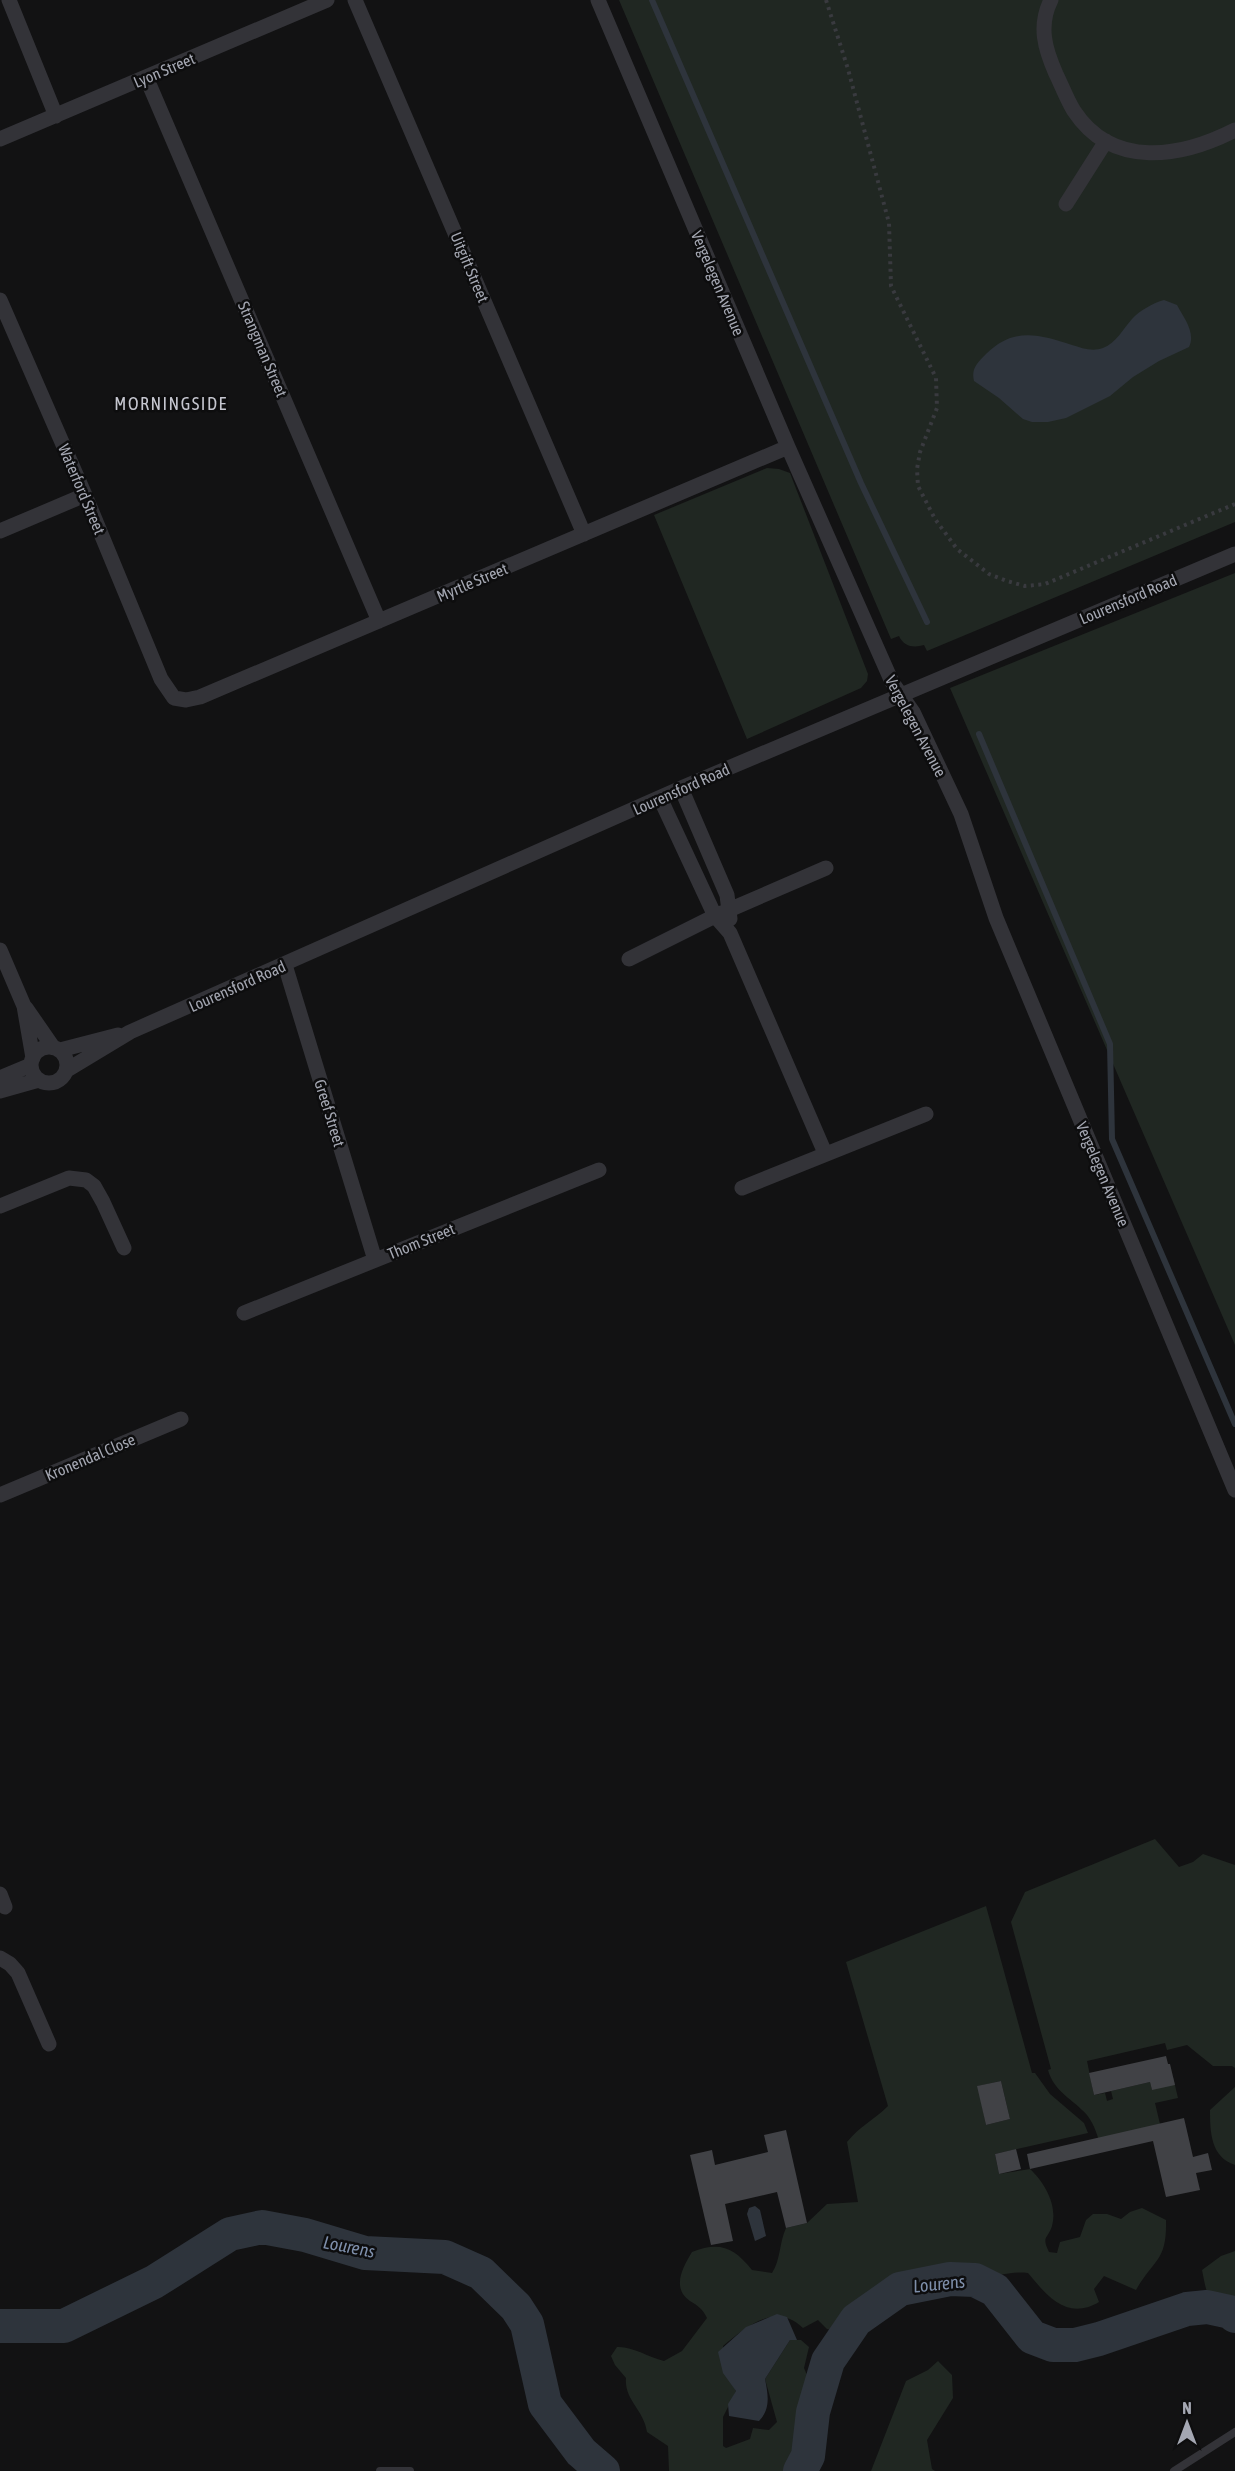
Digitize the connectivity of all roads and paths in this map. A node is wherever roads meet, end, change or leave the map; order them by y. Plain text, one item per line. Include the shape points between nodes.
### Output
1 (9, 0) edge
2 (327, 0) edge
3 (355, 0) edge
4 (598, 0) edge
5 (826, 0) edge
6 (1051, 0) edge
7 (146, 77) junction
8 (56, 116) junction
9 (1235, 130) edge
10 (0, 139) edge
11 (1106, 141) junction
12 (1066, 204) dead end
13 (0, 300) edge
14 (789, 447) junction
15 (85, 495) junction
16 (1235, 504) edge
17 (0, 531) edge
18 (584, 534) junction
19 (1235, 554) edge
20 (379, 621) junction
21 (161, 679) joint
22 (900, 696) junction
23 (681, 788) junction
24 (660, 798) junction
25 (826, 868) dead end
26 (730, 910) junction
27 (715, 916) junction
28 (730, 933) junction
29 (0, 950) edge
30 (629, 958) dead end
31 (285, 965) junction
32 (24, 1006) junction
33 (130, 1032) junction
34 (57, 1049) junction
35 (32, 1061) junction
36 (67, 1070) junction
37 (0, 1078) edge
38 (39, 1080) junction
39 (0, 1091) edge
40 (926, 1114) dead end
41 (825, 1153) junction
42 (599, 1170) dead end
43 (742, 1188) dead end
44 (0, 1206) edge
45 (124, 1248) dead end
46 (375, 1260) junction
47 (244, 1313) dead end
48 (181, 1419) dead end
49 (1235, 1490) edge
50 (0, 1495) edge
51 (0, 1958) edge
52 (49, 2044) dead end
53 (1235, 2432) edge
54 (380, 2471) edge
55 (410, 2471) edge
56 (1174, 2471) edge

1 - 8 street
2 - 7 street, Lyon Street
3 - 18 street, Uitgift Street
4 - 14 street, Vergelegen Avenue
5 - 16 path via 889,223 891,286 936,378 937,408 920,452 918,486 957,549 989,574 1035,586
6 - 11 street via 1043,30 1049,58 1074,111
7 - 8 street, Lyon Street
7 - 20 street, Strangman Street
8 - 10 street, Lyon Street
9 - 11 street via 1199,146 1146,154
11 - 12 street
13 - 15 street, Waterford Street
14 - 18 street, Myrtle Street
14 - 22 street, Vergelegen Avenue
15 - 17 street
15 - 21 street, Waterford Street
18 - 20 street, Myrtle Street
19 - 22 street, Lourensford Road
20 - 21 street, Myrtle Street via 200,697 174,698
22 - 23 street, Lourensford Road
22 - 49 street, Vergelegen Avenue via 913,712 961,814 996,918
23 - 24 street, Lourensford Road
23 - 26 street
24 - 27 street
24 - 31 street, Lourensford Road
25 - 26 street
26 - 27 street
26 - 28 street
27 - 28 street
27 - 30 street
28 - 41 street
29 - 32 street
31 - 33 street, Lourensford Road
31 - 46 street, Greef Street
32 - 34 street
32 - 35 street
33 - 34 street, Lourensford Road
33 - 36 street, Lourensford Road
34 - 35 street via 41,1049
34 - 36 street via 67,1059
35 - 37 street
35 - 38 street via 33,1073
36 - 38 street via 50,1083
38 - 39 street
40 - 41 street
41 - 43 street
42 - 46 street, Thom Street
44 - 45 street via 69,1178 86,1180 103,1202
46 - 47 street, Thom Street
48 - 50 street, Kronendal Close
51 - 52 street via 18,1973
53 - 56 lane
54 - 55 lane

